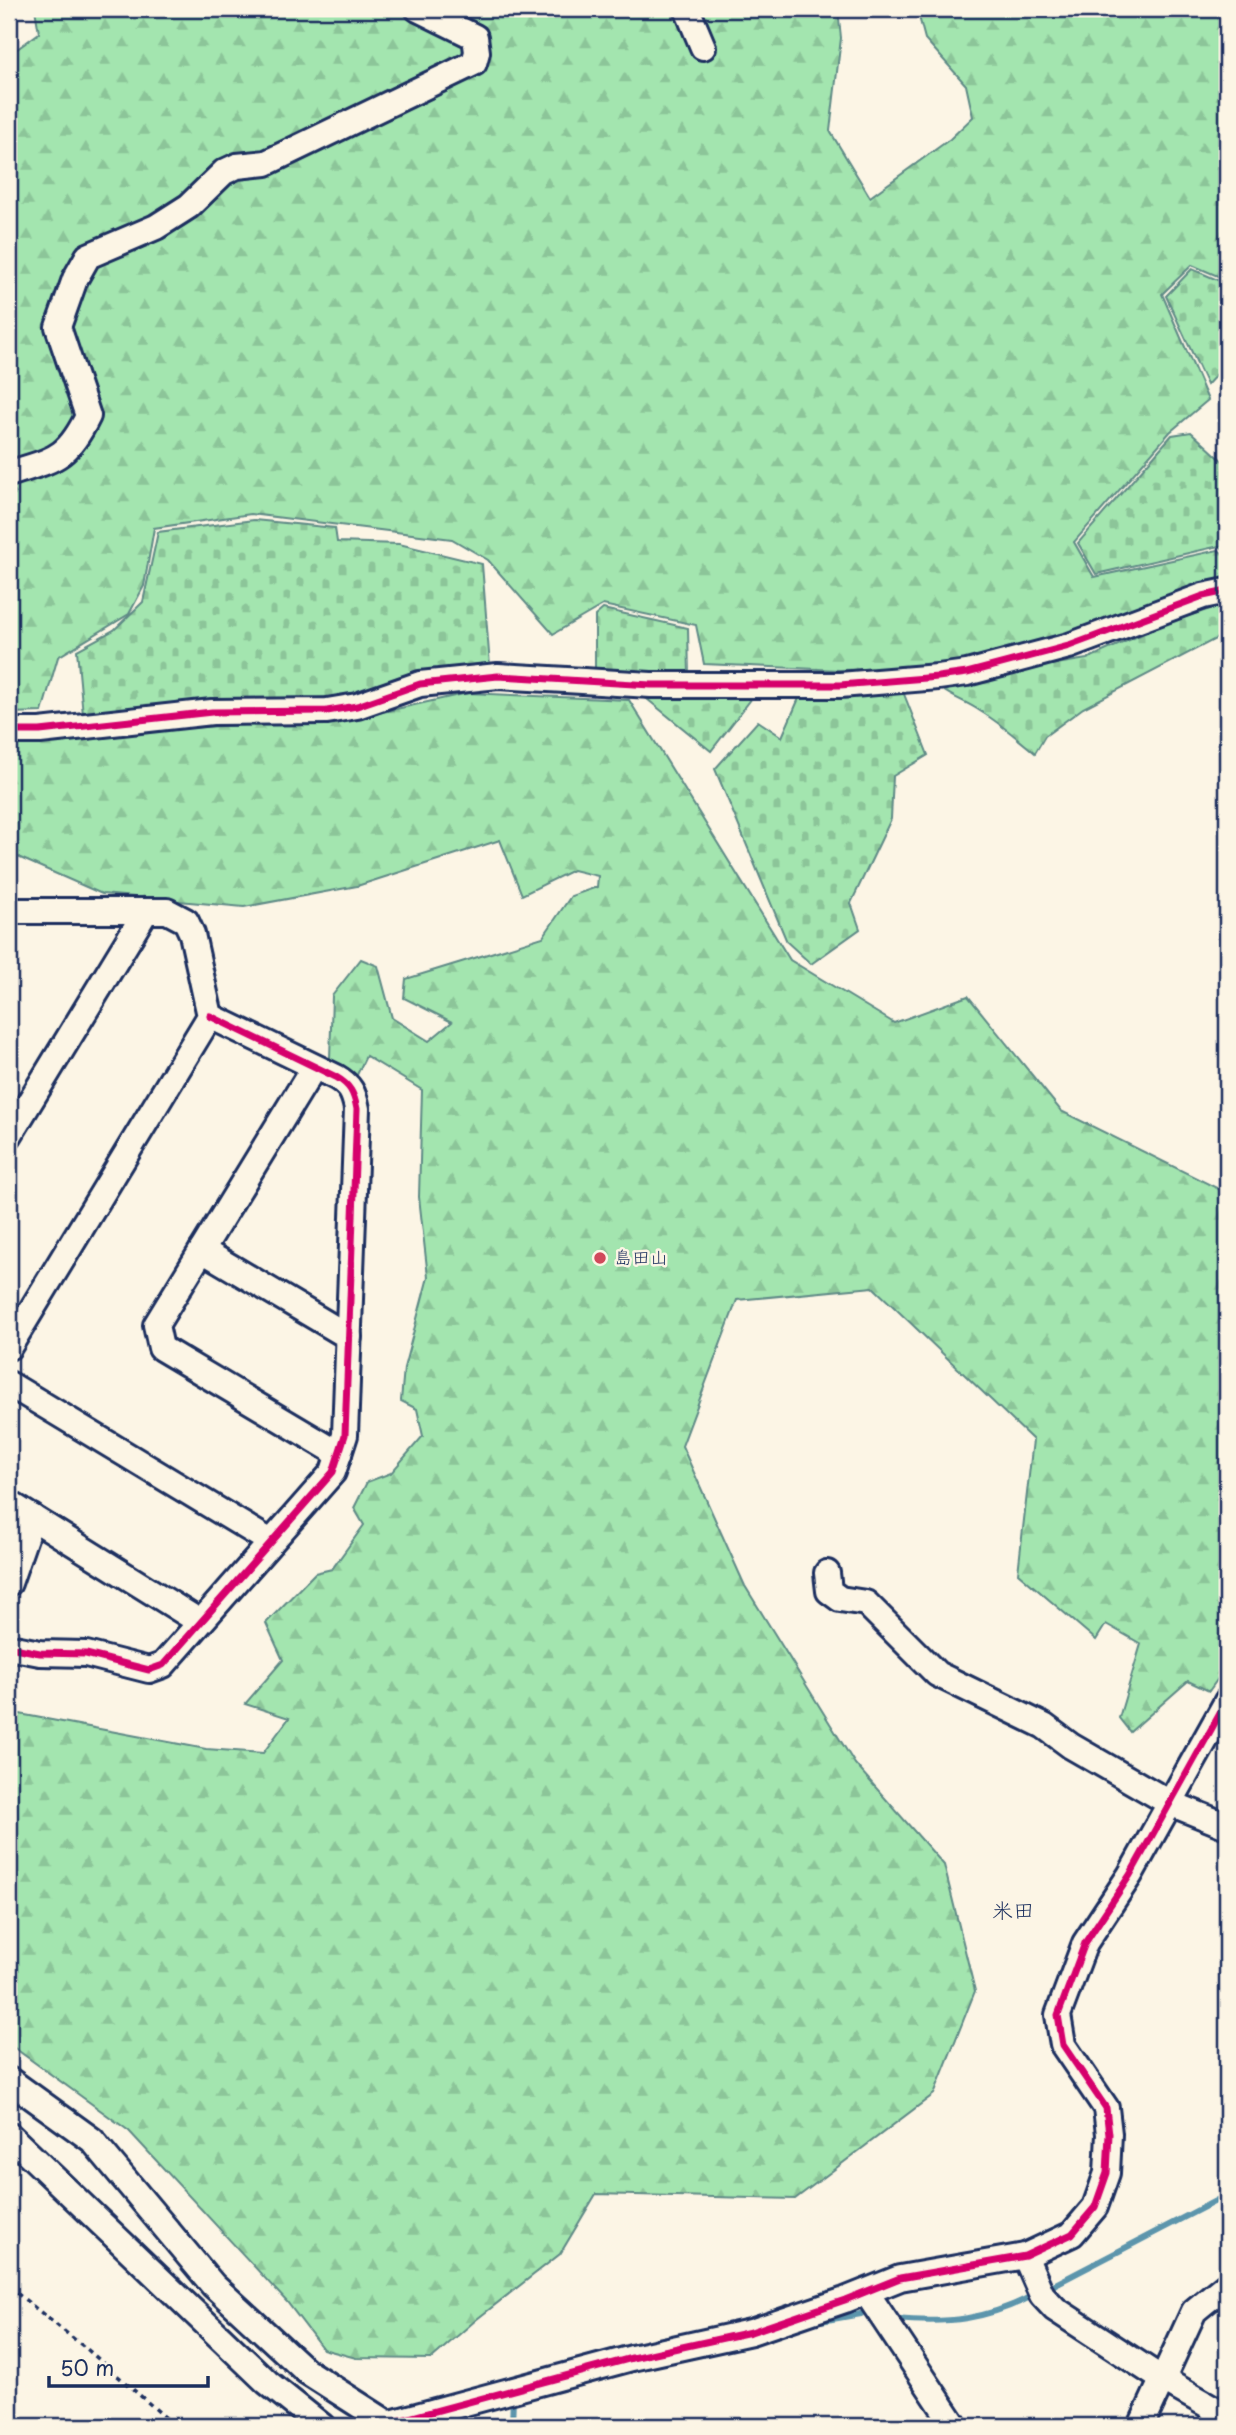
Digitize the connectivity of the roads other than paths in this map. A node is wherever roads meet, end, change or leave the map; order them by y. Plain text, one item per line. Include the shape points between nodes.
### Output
1 (418, 9) edge
2 (687, 9) edge
3 (703, 47) dead end
4 (9, 474) edge
5 (1227, 591) edge
6 (9, 731) edge
7 (146, 911) junction
8 (13, 918) edge
9 (210, 1016) junction
10 (314, 1067) junction
11 (9, 1136) edge
12 (202, 1250) junction
13 (349, 1337) junction
14 (9, 1348) edge
15 (9, 1384) edge
16 (339, 1454) junction
17 (9, 1503) edge
18 (32, 1517) junction
19 (271, 1542) junction
20 (827, 1573) dead end
21 (9, 1583) edge
22 (200, 1622) junction
23 (9, 1647) edge
24 (1227, 1701) edge
25 (1170, 1803) junction
26 (1227, 1826) edge
27 (9, 2080) edge
28 (9, 2135) edge
29 (1024, 2256) junction
30 (1227, 2284) edge
31 (866, 2292) junction
32 (1161, 2379) junction
33 (1221, 2422) edge
34 (389, 2425) edge
35 (323, 2426) edge
36 (954, 2426) edge
37 (1141, 2426) edge

1 - 4 street via 475,37 474,63 266,163 237,166 156,227 88,256 58,327 88,416 61,456
2 - 3 street
5 - 6 street via 1069,646 937,677 840,685 652,685 498,676 420,684 357,706 327,711 212,712
7 - 8 street
7 - 9 street via 167,911 186,921
7 - 11 street
9 - 10 street
9 - 14 street
10 - 12 street
10 - 13 street via 346,1083 355,1095 357,1109
12 - 13 street
12 - 16 street via 156,1325 161,1348
13 - 16 street via 345,1435
15 - 19 street
16 - 19 street via 333,1472
17 - 18 street
18 - 21 street
18 - 22 street
19 - 22 street
20 - 25 street via 829,1591 840,1599 866,1604 937,1674 1044,1726
22 - 23 street via 163,1665 149,1671 86,1654
24 - 25 street
25 - 26 street
25 - 29 street via 1085,1943 1058,2015 1063,2045 1106,2108 1107,2173 1095,2207 1072,2234
27 - 34 street via 92,2140 213,2285 296,2362
28 - 35 street via 267,2382
29 - 31 street via 900,2278
29 - 32 street via 1055,2309
30 - 32 street via 1194,2311
31 - 34 street via 751,2332 632,2358
31 - 36 street
32 - 33 street
32 - 37 street

